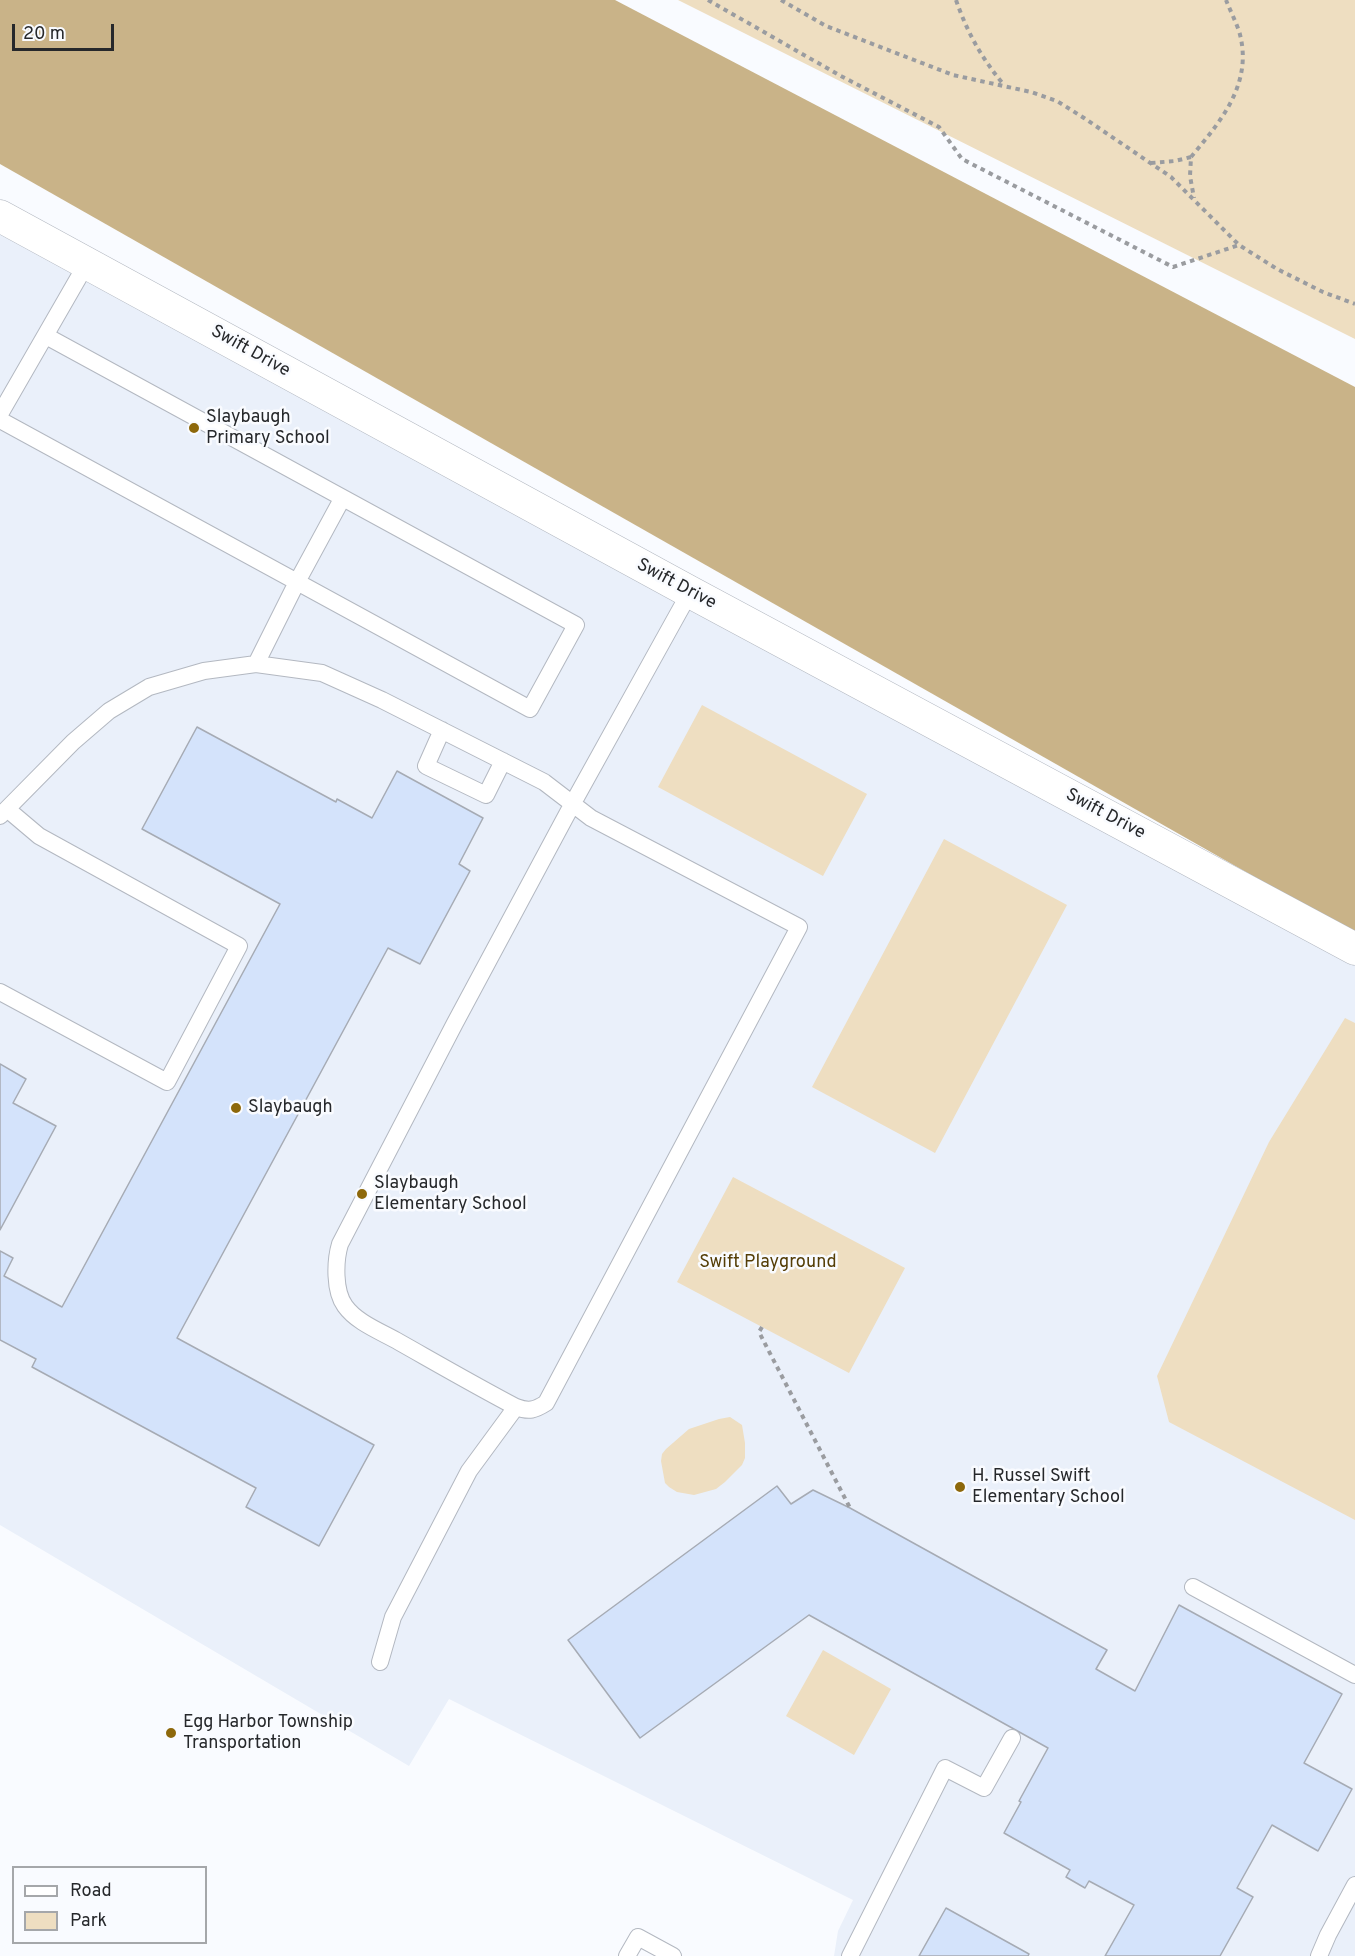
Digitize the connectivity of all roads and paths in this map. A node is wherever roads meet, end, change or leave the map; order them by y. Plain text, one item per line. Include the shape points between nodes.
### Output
1 (708, 0) edge
2 (781, 0) edge
3 (956, 0) edge
4 (1226, 0) edge
5 (1005, 86) junction
6 (1191, 157) junction
7 (1150, 163) junction
8 (1194, 199) junction
9 (0, 216) edge
10 (1239, 245) junction
11 (87, 263) junction
12 (1355, 304) edge
13 (46, 336) junction
14 (0, 414) edge
15 (0, 420) edge
16 (342, 499) junction
17 (297, 582) junction
18 (690, 592) junction
19 (256, 664) junction
20 (442, 730) junction
21 (503, 761) junction
22 (573, 803) junction
23 (4, 812) edge
24 (1355, 950) edge
25 (0, 992) edge
26 (762, 1327) dead end
27 (516, 1407) junction
28 (850, 1508) dead end
29 (1193, 1587) dead end
30 (380, 1662) dead end
31 (1355, 1675) edge
32 (1012, 1738) dead end
33 (1355, 1885) edge
34 (627, 1956) edge
35 (673, 1956) edge
36 (850, 1956) edge
37 (1319, 1956) edge

1 - 10 path via 939,127 962,159 1173,267
2 - 5 path via 826,26 953,75
3 - 5 path via 975,45
4 - 6 path via 1239,32 1240,79 1228,110
5 - 7 path via 1057,101
6 - 7 path
6 - 8 path
7 - 8 path
8 - 10 path
9 - 11 street, Swift Drive
10 - 12 path via 1276,270
11 - 13 lane
11 - 18 street, Swift Drive
13 - 14 lane
13 - 16 lane
15 - 17 lane
16 - 17 lane
16 - 17 lane via 576,625 530,709
17 - 19 lane
18 - 22 lane
18 - 24 street, Swift Drive
19 - 20 lane via 322,673
19 - 23 lane via 204,671 149,687 94,723
20 - 21 lane
20 - 21 lane via 426,766 486,795
21 - 22 lane via 544,782
22 - 27 lane via 444,1044 336,1258 340,1296 360,1320
22 - 27 lane via 591,818 799,927 546,1403 527,1411
23 - 25 lane via 39,836 239,946 167,1082
26 - 28 path via 759,1332
27 - 30 lane via 469,1471 393,1617
29 - 31 lane
32 - 36 lane via 984,1788 945,1768
33 - 37 lane
34 - 35 lane via 638,1937

